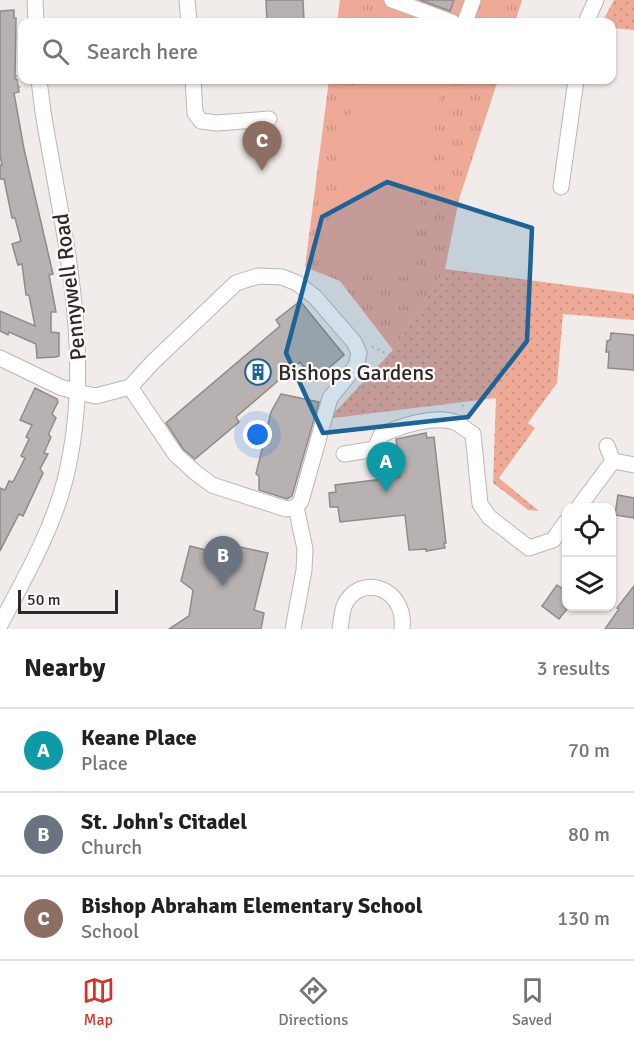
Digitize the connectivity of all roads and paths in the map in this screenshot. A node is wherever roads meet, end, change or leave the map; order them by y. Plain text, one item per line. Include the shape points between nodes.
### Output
1 (35, 0) edge
2 (188, 0) edge
3 (392, 0) edge
4 (473, 0) edge
5 (597, 0) edge
6 (36, 18) edge
7 (189, 18) edge
8 (441, 18) edge
9 (466, 18) edge
10 (588, 18) edge
11 (40, 84) edge
12 (193, 84) edge
13 (575, 84) edge
14 (269, 119) dead end
15 (561, 187) dead end
16 (354, 342) junction
17 (415, 356) junction
18 (0, 358) edge
19 (130, 387) junction
20 (337, 390) junction
21 (77, 392) junction
22 (464, 428) junction
23 (607, 446) dead end
24 (344, 454) dead end
25 (613, 461) junction
26 (634, 465) edge
27 (581, 503) edge
28 (296, 507) junction
29 (562, 528) edge
30 (0, 625) edge
31 (293, 629) edge
32 (340, 629) edge
33 (402, 629) edge

1 - 6 street
2 - 7 street
3 - 8 street
4 - 9 street
5 - 10 street
11 - 21 street, Pennywell Road via 76,312
12 - 14 street via 195,112 201,121
13 - 15 street
16 - 17 path via 396,358
16 - 19 street via 315,297 297,283 282,277 258,276 236,283
16 - 20 street via 359,353 356,366
17 - 20 path via 399,376 383,384
17 - 22 path via 431,354 454,372 461,389
18 - 21 street
19 - 21 street via 96,396
19 - 28 street via 176,455 212,485 286,509
20 - 28 street via 330,398
21 - 30 street, Pennywell Road via 73,442 60,498
22 - 24 street via 456,422 401,425 381,435 375,449
22 - 29 street via 473,434 480,504 489,517 530,548 553,540
23 - 25 street
25 - 26 street
25 - 27 street
28 - 31 street via 305,549
32 - 33 street via 345,605 355,594 366,588 379,588 393,595 400,606

